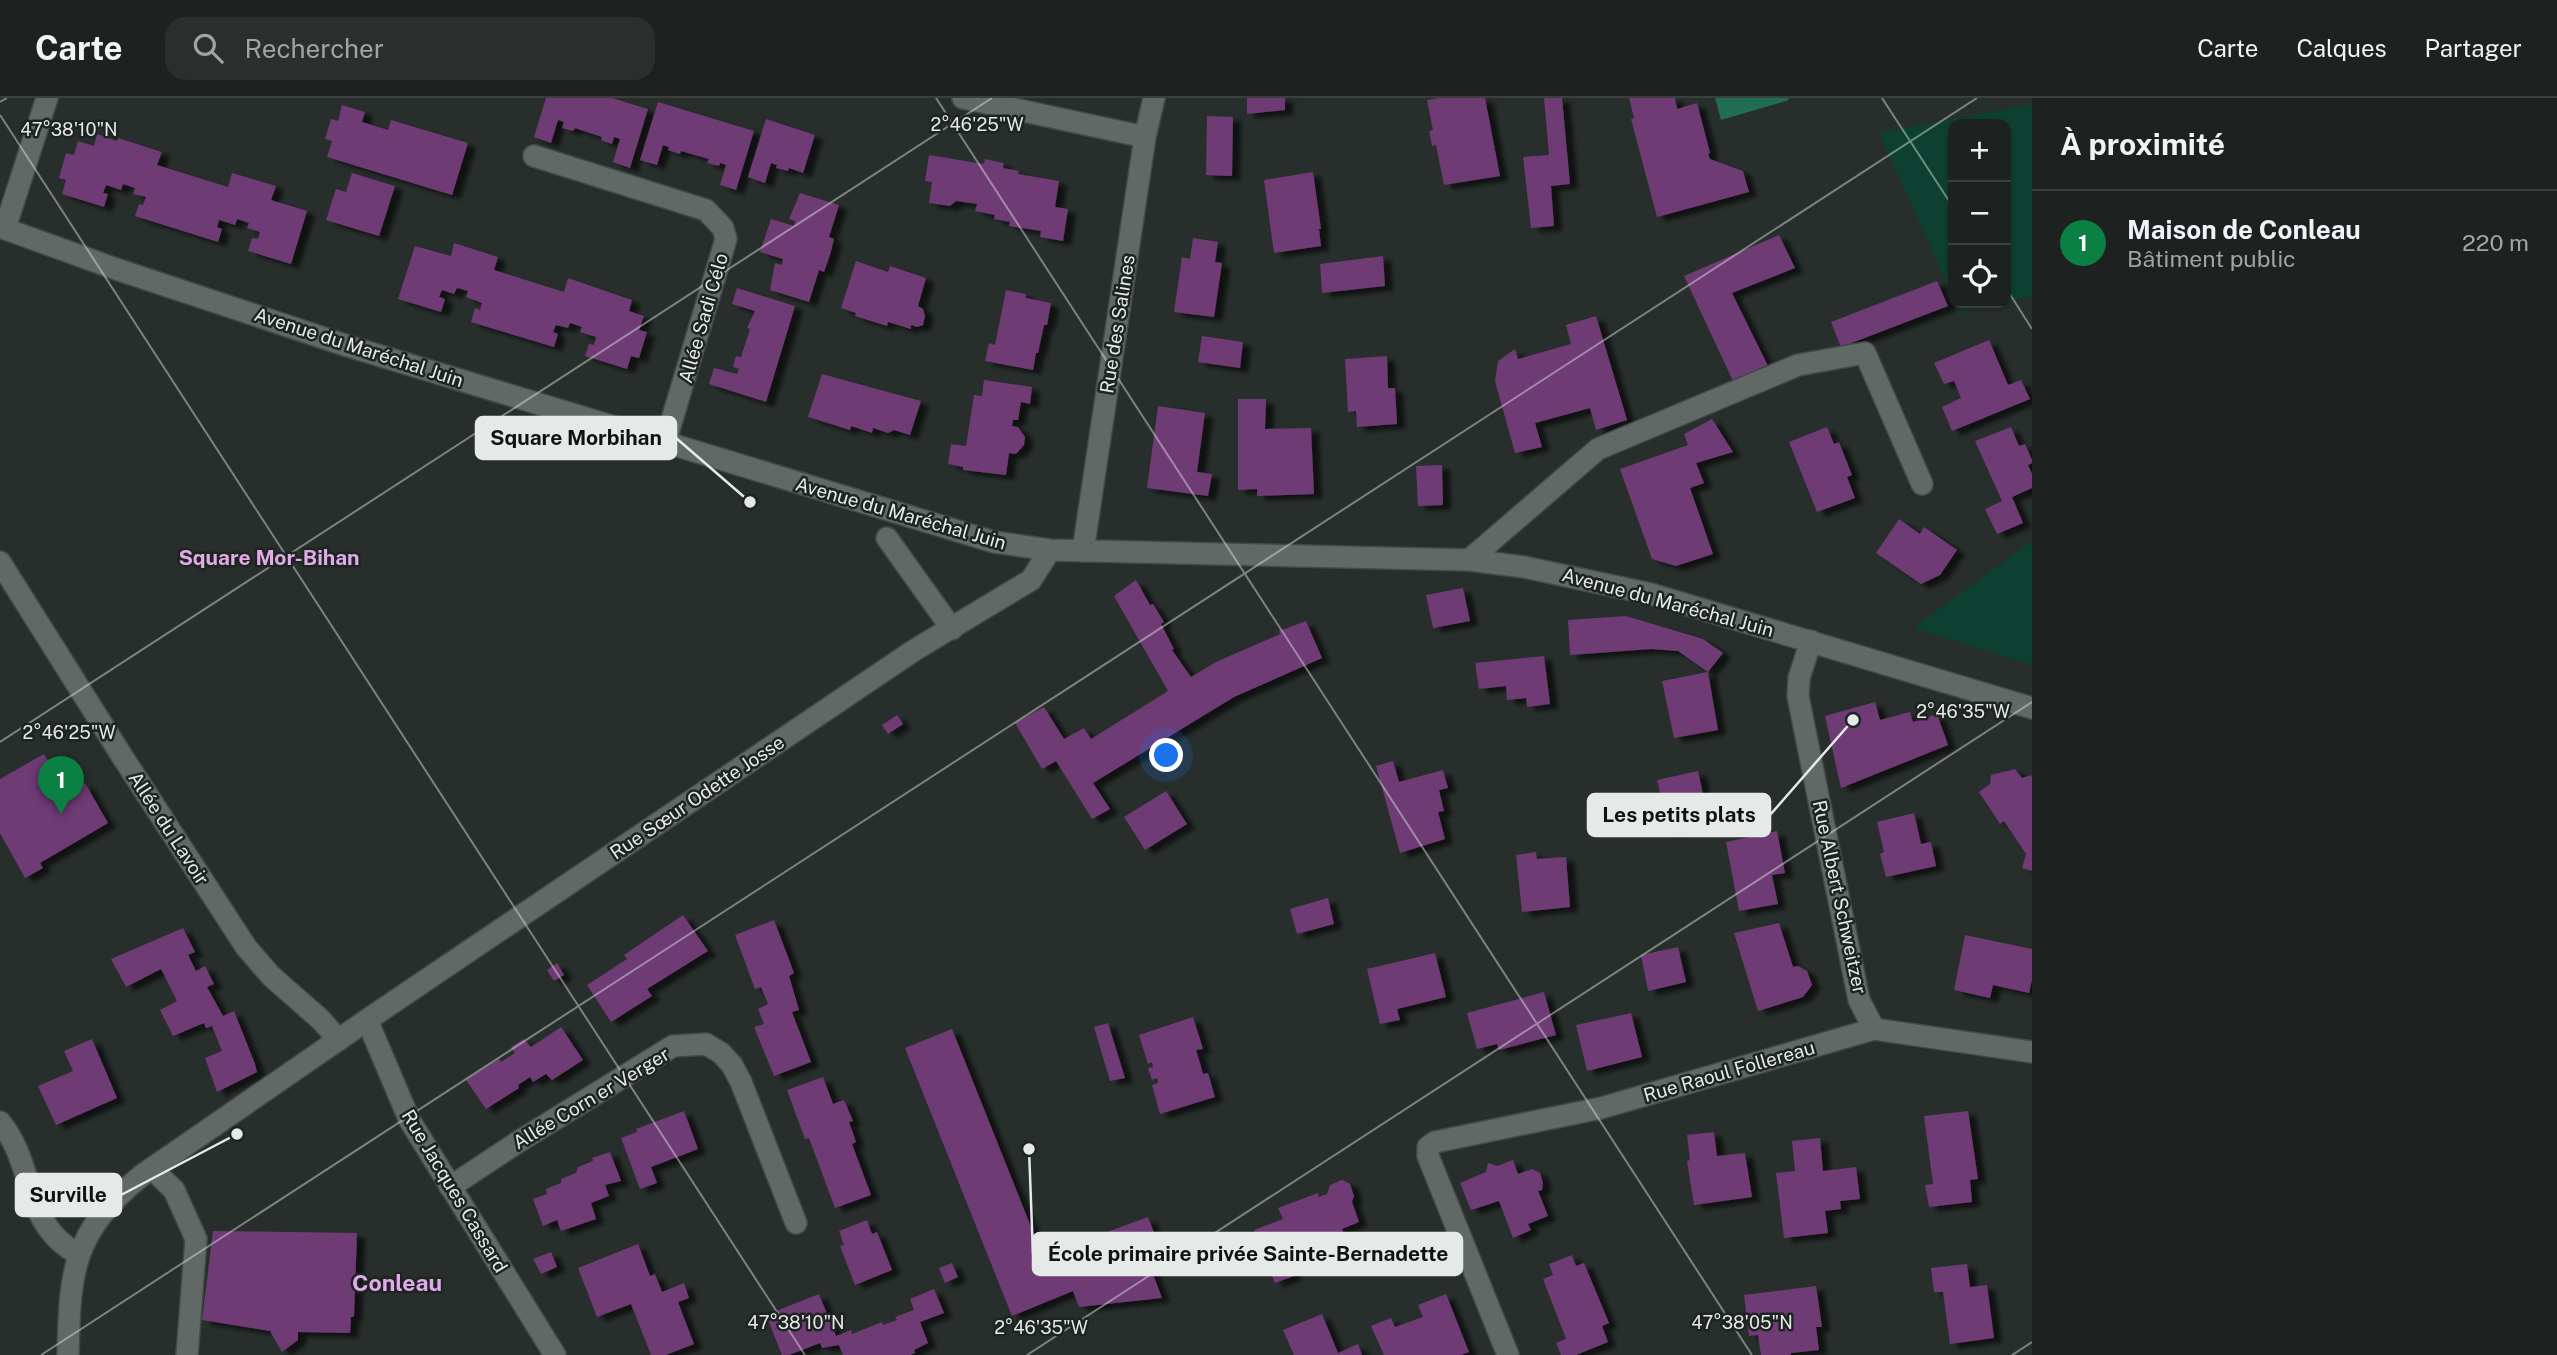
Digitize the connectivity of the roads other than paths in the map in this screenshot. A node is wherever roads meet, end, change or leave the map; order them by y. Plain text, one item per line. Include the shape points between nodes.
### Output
1 (47, 98) edge
2 (963, 98) edge
3 (1154, 98) edge
4 (1145, 137) junction
5 (534, 156) dead end
6 (2, 227) edge
7 (665, 443) junction
8 (1923, 484) dead end
9 (887, 538) dead end
10 (1049, 550) junction
11 (1083, 551) junction
12 (1469, 561) junction
13 (0, 562) edge
14 (951, 629) junction
15 (1811, 641) junction
16 (2032, 708) edge
17 (367, 1020) junction
18 (1874, 1029) junction
19 (339, 1040) junction
20 (2031, 1055) edge
21 (0, 1122) edge
22 (152, 1169) junction
23 (450, 1187) junction
24 (796, 1223) dead end
25 (78, 1254) junction
26 (68, 1355) edge
27 (187, 1355) edge
28 (555, 1355) edge
29 (1508, 1355) edge

1 - 6 street
2 - 4 street
3 - 4 street, Rue des Salines
4 - 11 street, Rue des Salines
5 - 7 street, Allée Sadi Célo via 706,210 723,228 726,239
6 - 7 street, Avenue du Maréchal Juin via 348,346
7 - 10 street, Avenue du Maréchal Juin via 976,537
8 - 12 street via 1865,353 1798,365 1598,449
9 - 14 street
10 - 11 street, Avenue du Maréchal Juin
10 - 14 street, Rue Sœur Odette Josse via 1031,580
11 - 12 street, Avenue du Maréchal Juin
12 - 15 street, Avenue du Maréchal Juin via 1524,567 1639,591
13 - 19 street, Allée du Lavoir via 246,947
14 - 17 street, Rue Sœur Odette Josse
15 - 16 street, Avenue du Maréchal Juin
15 - 18 street, Rue Albert Schweitzer via 1798,695 1860,1000
17 - 19 street, Rue Sœur Odette Josse
17 - 23 street, Rue Jacques Cassard via 410,1121
18 - 20 street, Rue Raoul Follereau
18 - 29 street, Rue Raoul Follereau via 1601,1108 1428,1147
19 - 22 street, Rue Sœur Odette Josse
21 - 25 street via 49,1233
22 - 25 street, Rue Sœur Odette Josse via 108,1205
22 - 27 street via 174,1190 196,1239
23 - 24 street, Allée Corn er Verger via 673,1046 706,1044 722,1054 741,1082
23 - 28 street, Rue Jacques Cassard
25 - 26 street

